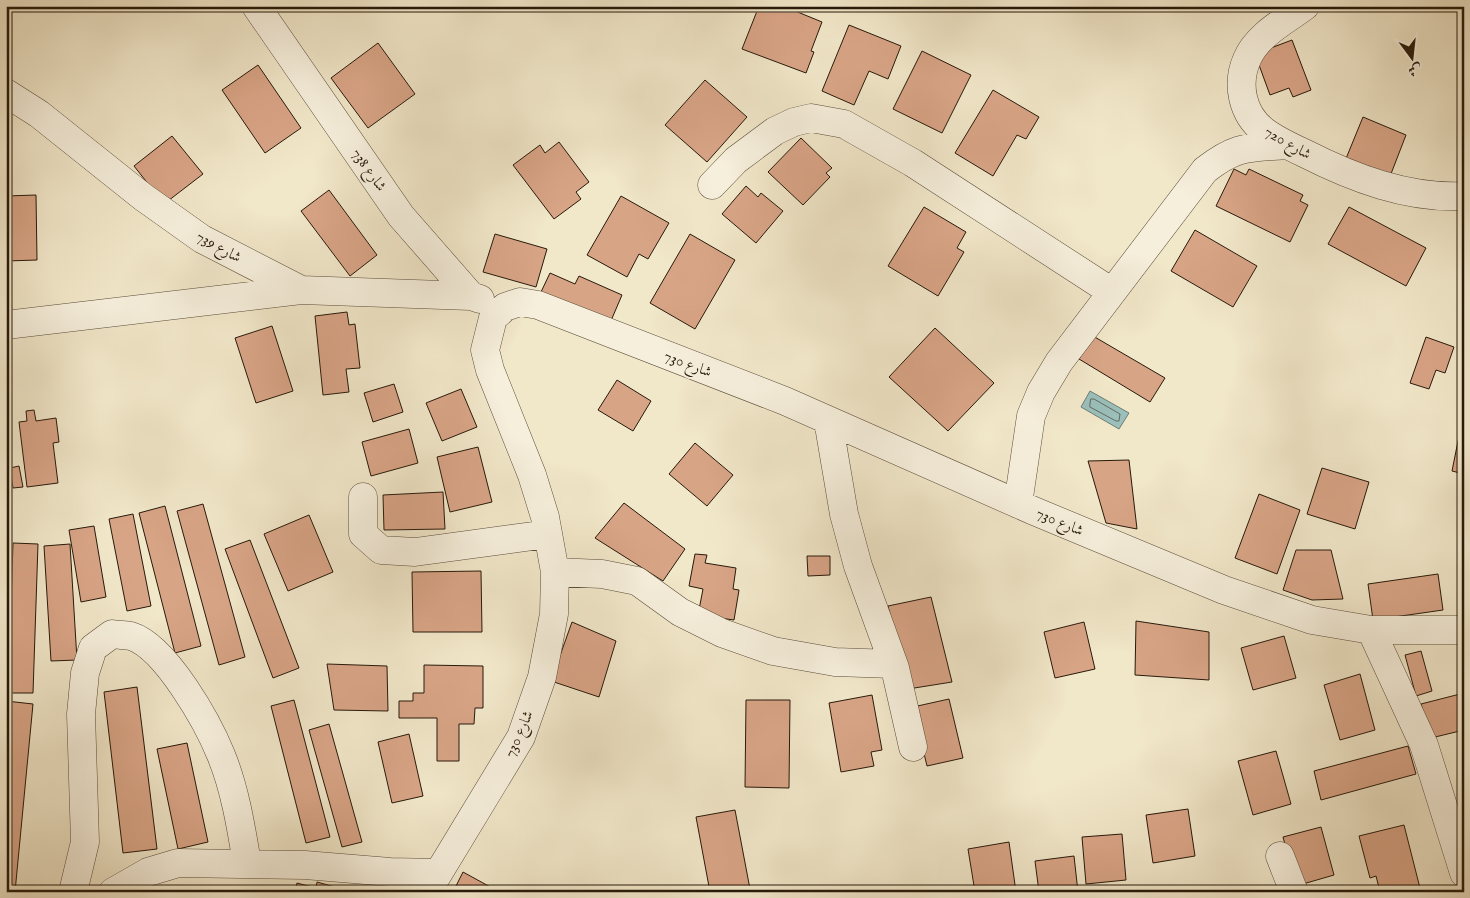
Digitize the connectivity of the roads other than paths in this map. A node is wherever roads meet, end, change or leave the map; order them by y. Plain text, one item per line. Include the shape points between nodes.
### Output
1 (256, 6) edge
2 (1305, 6) edge
3 (6, 93) edge
4 (1287, 145) junction
5 (712, 185) dead end
6 (1464, 196) edge
7 (302, 290) junction
8 (1112, 292) junction
9 (471, 296) junction
10 (505, 307) junction
11 (6, 325) edge
12 (828, 420) junction
13 (363, 497) dead end
14 (1018, 504) junction
15 (548, 534) junction
16 (555, 572) junction
17 (1372, 630) junction
18 (1464, 630) edge
19 (893, 664) junction
20 (913, 746) dead end
21 (1280, 856) dead end
22 (247, 863) junction
23 (1464, 873) edge
24 (432, 883) edge
25 (73, 892) edge
26 (113, 892) edge
27 (1294, 892) edge

1 - 9 street, شارع 738 via 401,216
2 - 4 street, شارع 720 via 1258,41 1247,58 1241,77 1242,98 1250,116 1263,131
3 - 7 street, شارع 739 via 46,119 143,197 202,239
4 - 6 street, شارع 720 via 1375,183 1403,191
4 - 8 street via 1246,148 1226,154 1205,170
5 - 8 street via 736,160 775,131 794,122 812,118 844,124 913,164
7 - 9 street, شارع 739
7 - 11 street
8 - 14 street via 1059,362 1041,392 1031,416
9 - 10 street
10 - 12 street, شارع 730 via 520,302 538,305
10 - 15 street, شارع 730 via 493,318 486,350 490,370 532,475
12 - 14 street, شارع 730
12 - 19 street via 844,514 858,566
13 - 15 street via 363,534 381,550 415,552
14 - 17 street, شارع 730 via 1224,590 1312,620
15 - 16 street, شارع 730
16 - 19 street via 602,574 637,581 680,612 722,633 773,651 835,662
16 - 24 street, شارع 730 via 554,614 542,677 521,737
17 - 18 street, شارع 730
17 - 23 street via 1424,745
19 - 20 street
21 - 27 street
22 - 24 street
22 - 25 street via 238,813 221,756 185,686 156,653 132,636 112,634 93,648 85,672 81,714 85,842
22 - 26 street via 178,863 148,872

